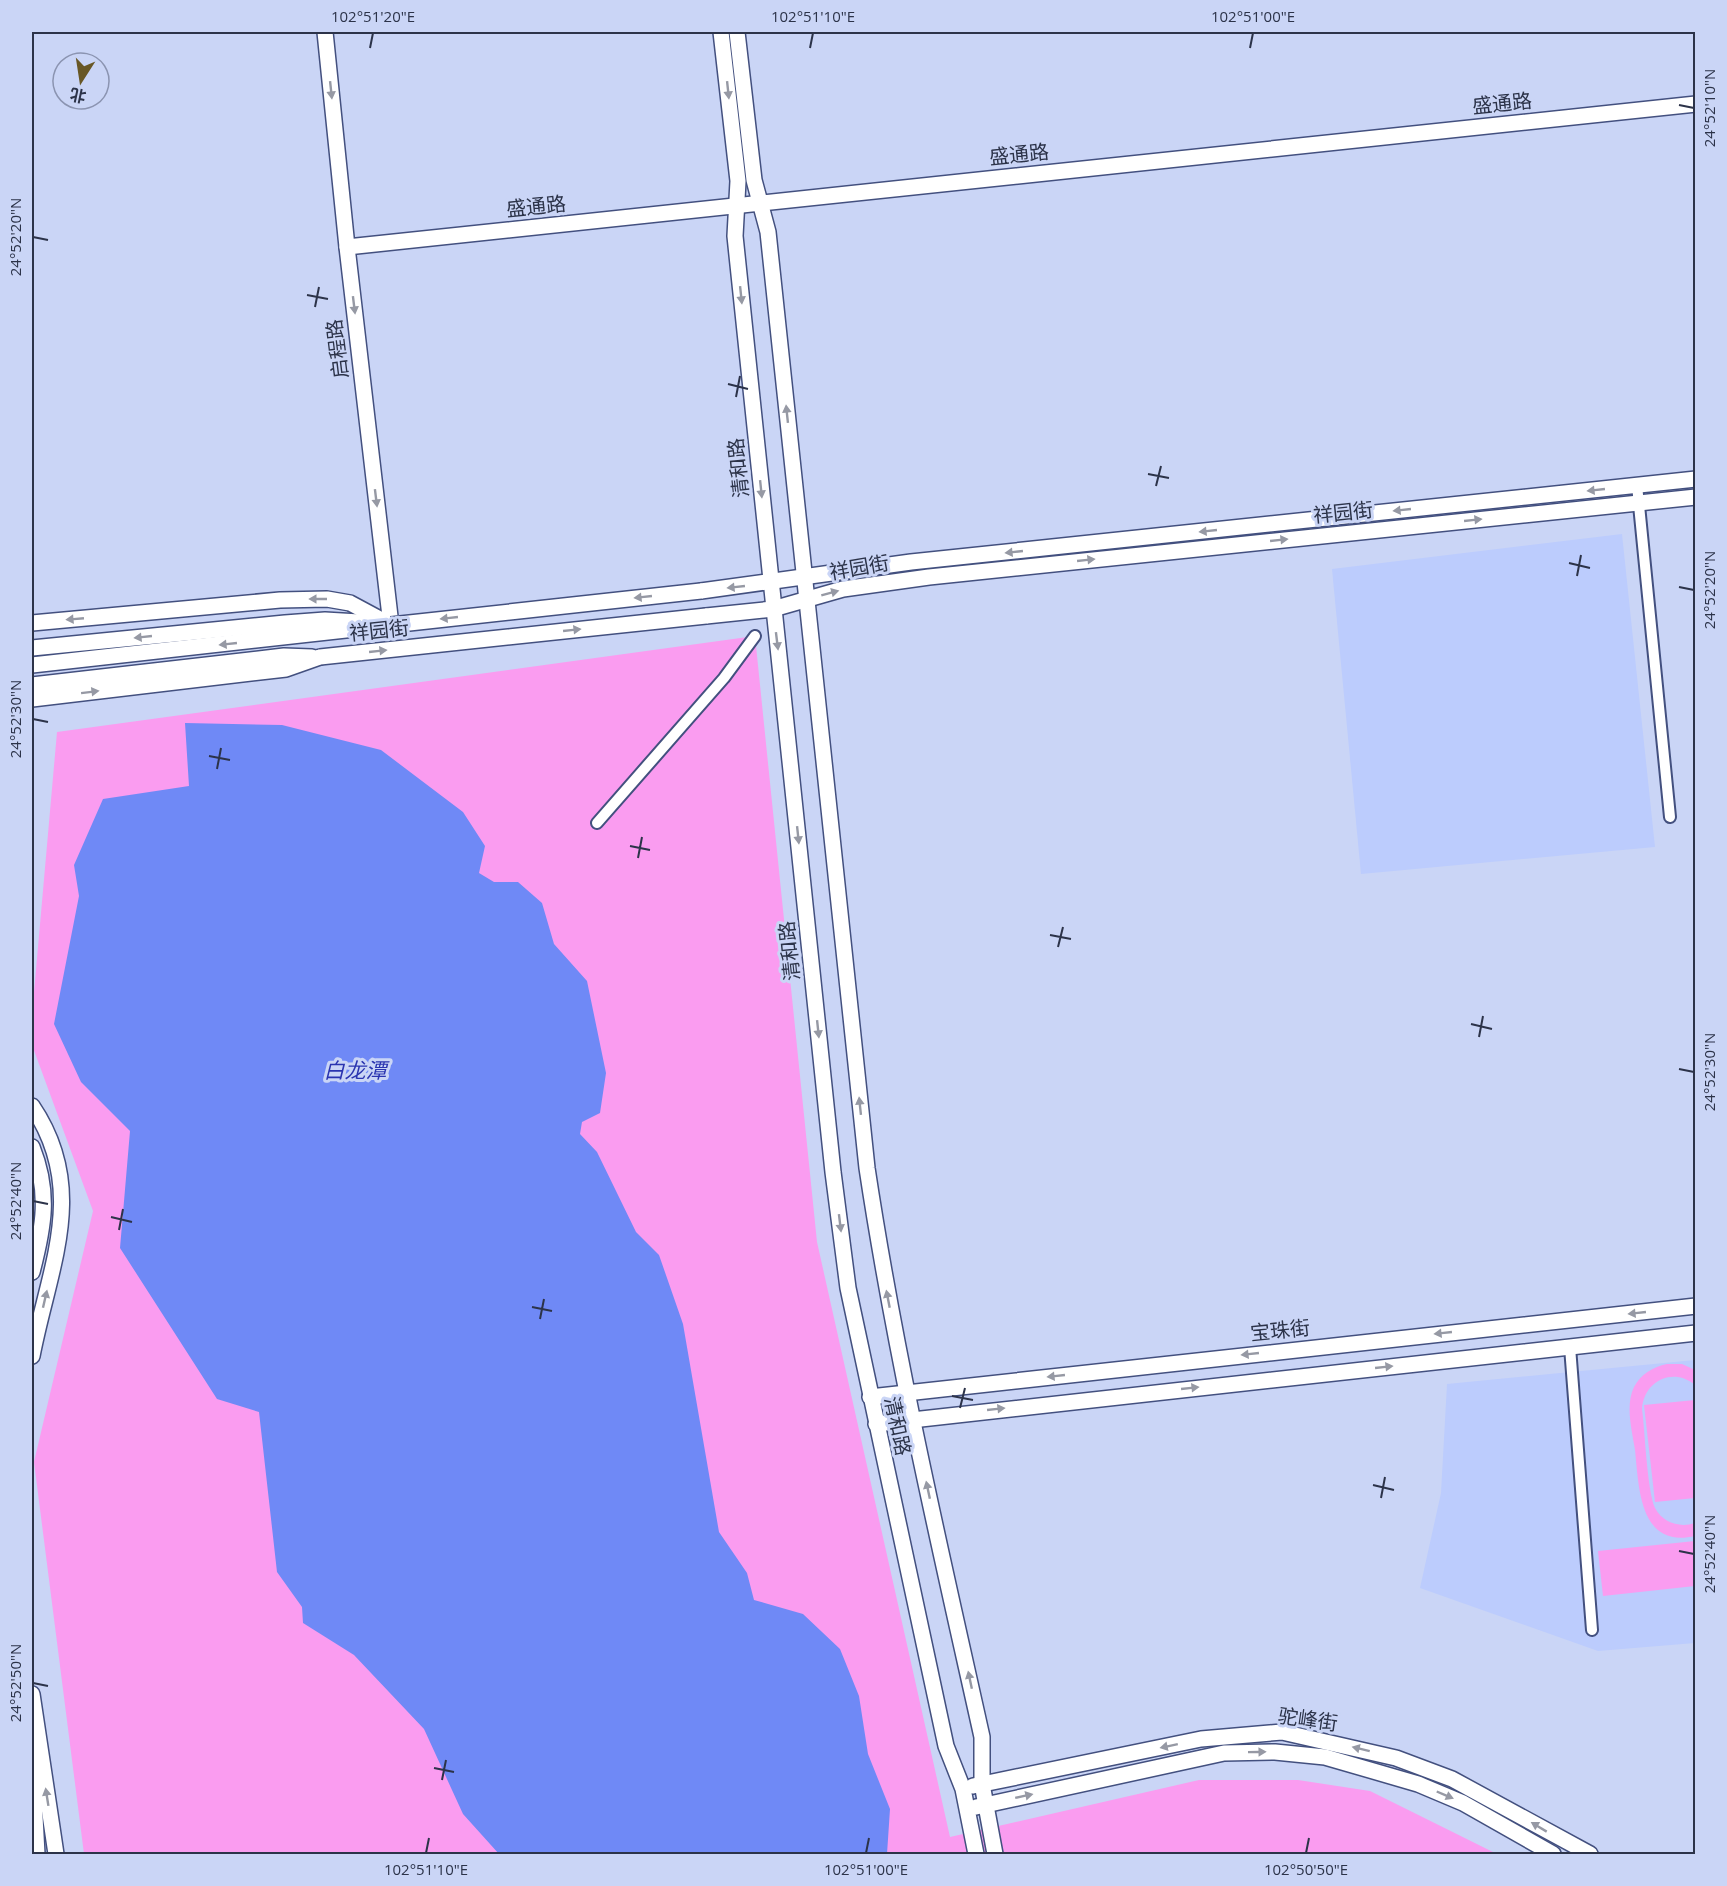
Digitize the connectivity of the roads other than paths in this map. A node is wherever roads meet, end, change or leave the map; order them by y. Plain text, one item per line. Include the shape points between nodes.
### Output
1 (325, 32) edge
2 (722, 32) edge
3 (737, 32) edge
4 (1695, 104) edge
5 (760, 203) junction
6 (736, 205) junction
7 (347, 247) junction
8 (1695, 479) edge
9 (1637, 485) junction
10 (1695, 497) edge
11 (1639, 502) junction
12 (804, 576) junction
13 (771, 583) junction
14 (807, 599) junction
15 (773, 609) junction
16 (32, 623) edge
17 (392, 625) junction
18 (755, 636) dead end
19 (32, 648) edge
20 (320, 657) junction
21 (32, 665) edge
22 (32, 685) edge
23 (32, 699) edge
24 (1670, 817) dead end
25 (597, 823) dead end
26 (32, 1106) edge
27 (32, 1147) edge
28 (32, 1272) edge
29 (1695, 1306) edge
30 (1695, 1333) edge
31 (1570, 1347) junction
32 (32, 1356) edge
33 (906, 1392) junction
34 (870, 1397) junction
35 (912, 1418) junction
36 (876, 1424) junction
37 (1592, 1630) dead end
38 (32, 1694) edge
39 (32, 1760) edge
40 (982, 1784) junction
41 (963, 1789) junction
42 (986, 1804) junction
43 (967, 1809) junction
44 (32, 1842) edge
45 (35, 1854) edge
46 (56, 1854) edge
47 (976, 1854) edge
48 (995, 1854) edge
49 (1553, 1854) edge
50 (1590, 1854) edge

1 -> 7 main road, 启程路
2 -> 6 main road, 清和路 via 738,181
3 - 5 main road, 清和路
4 - 5 main road, 盛通路
5 - 6 main road, 盛通路
12 -> 5 main road, 清和路 via 768,232
6 - 7 main road, 盛通路
6 -> 13 main road, 清和路 via 735,236
7 -> 17 main road, 启程路
8 - 9 main road, 祥园街
9 - 11 street
9 -> 12 main road, 祥园街
10 - 11 main road, 祥园街
14 -> 11 main road, 祥园街 via 843,589 929,577
11 - 24 street
12 - 13 main road, 祥园街
12 - 14 main road, 清和路
13 - 15 main road, 清和路
13 -> 17 main road, 祥园街, bridge
14 - 15 main road, 祥园街
33 -> 14 main road, 清和路 via 867,1168
20 -> 15 main road, 祥园街, bridge
15 -> 34 main road, 清和路 via 833,1172 848,1288
17 -> 16 main road via 350,603 327,599
17 -> 19 main road via 305,621
17 -> 21 main road, 祥园街
18 - 25 street via 724,678
20 - 22 main road, 祥园街 via 284,656
23 -> 20 main road via 286,669
32 -> 26 main road via 61,1221 62,1177 53,1147
27 - 28 main road via 44,1193 43,1223
29 -> 33 main road, 宝珠街
30 - 31 main road
35 -> 31 main road
31 - 37 street
33 - 34 main road, 宝珠街
33 - 35 main road, 清和路
34 - 36 main road, 清和路
35 - 36 main road
40 -> 35 main road, 清和路 via 982,1737
36 - 41 main road, 清和路 via 946,1746
46 -> 38 main road
39 - 45 main road
40 - 41 main road, 驼峰街
40 - 42 main road, 清和路
50 -> 40 main road, 驼峰街 via 1452,1779 1396,1758 1282,1732 1201,1739
41 - 43 main road, 清和路
42 - 43 main road, 驼峰街
42 - 48 main road, 清和路
42 -> 49 main road, 驼峰街 via 1224,1753 1275,1752 1325,1757 1418,1784 1463,1803
43 - 47 main road, 清和路
44 - 45 main road

